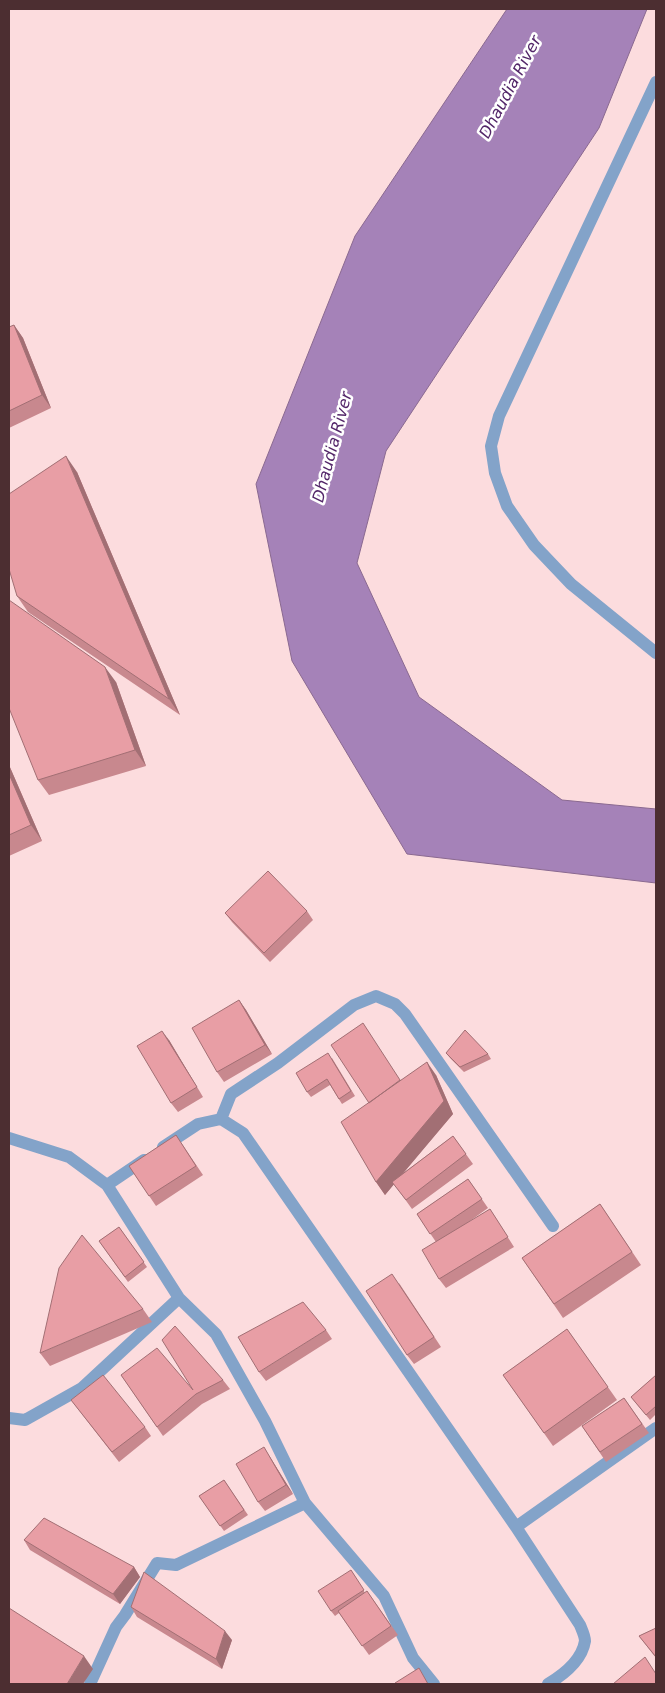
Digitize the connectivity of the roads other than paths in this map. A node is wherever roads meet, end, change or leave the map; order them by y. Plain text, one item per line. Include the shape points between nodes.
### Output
1 (656, 82) edge
2 (656, 653) edge
3 (221, 1119) junction
4 (9, 1138) edge
5 (107, 1185) junction
6 (553, 1226) dead end
7 (179, 1298) junction
8 (9, 1418) edge
9 (656, 1428) edge
10 (305, 1504) junction
11 (516, 1527) junction
12 (90, 1684) edge
13 (434, 1684) edge
14 (548, 1684) edge

1 - 2 street via 499,416 491,446 495,473 507,506 534,545 572,584
3 - 5 street via 198,1124
3 - 6 street via 231,1094 354,1005 376,996 395,1004 405,1014
3 - 11 street via 243,1133
4 - 5 street via 69,1157
5 - 7 street
7 - 8 street via 82,1388 25,1420
7 - 10 street via 216,1334 265,1421
9 - 11 street
10 - 12 street via 176,1565 157,1564 116,1627
10 - 13 street via 384,1596 413,1658
11 - 14 street via 580,1625 585,1640 580,1656 560,1677

